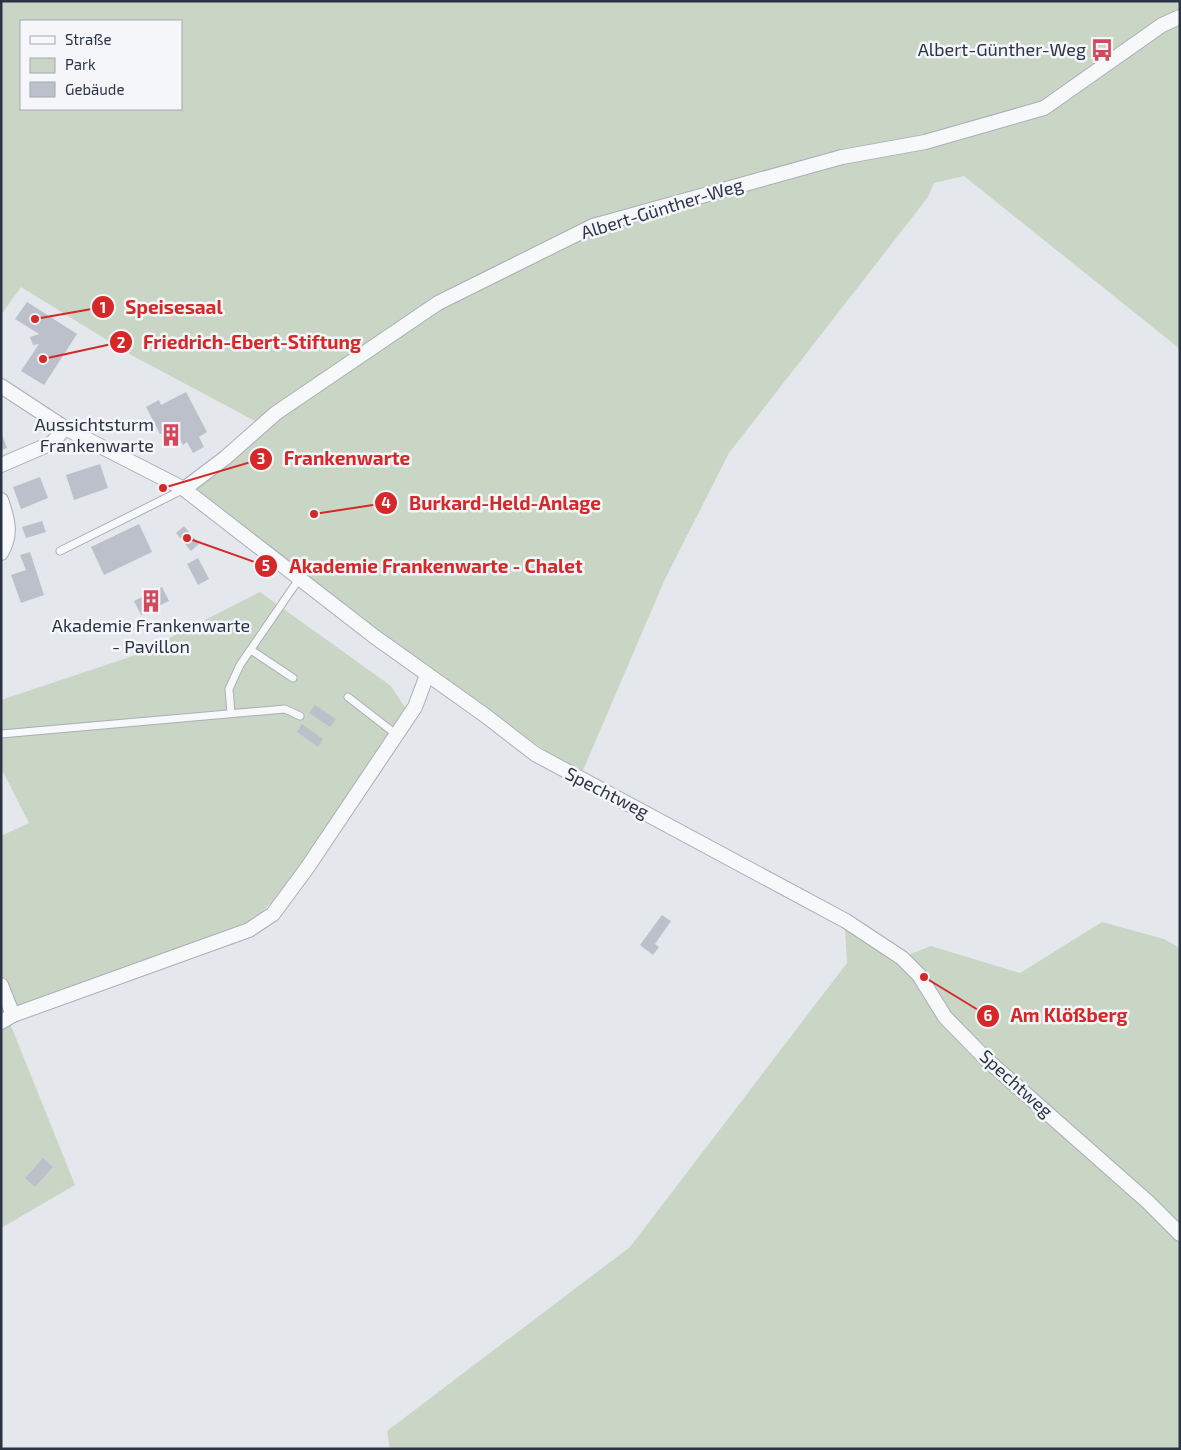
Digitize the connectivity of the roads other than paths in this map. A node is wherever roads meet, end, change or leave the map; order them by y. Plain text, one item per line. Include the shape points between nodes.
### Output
1 (1180, 17) edge
2 (1, 386) edge
3 (64, 428) junction
4 (1, 465) edge
5 (184, 489) junction
6 (1, 500) edge
7 (60, 551) dead end
8 (1, 553) edge
9 (299, 578) junction
10 (251, 650) junction
11 (428, 675) junction
12 (293, 678) dead end
13 (348, 697) dead end
14 (231, 713) junction
15 (300, 716) dead end
16 (1, 734) edge
17 (397, 735) junction
18 (1, 985) edge
19 (7, 1018) edge
20 (1180, 1234) edge

1 - 5 street, Albert-Günther-Weg via 1162,25 1044,108 925,142 842,157 594,226 438,303 276,413
2 - 3 street, Spechtweg
3 - 4 street via 52,443
3 - 5 street, Spechtweg
5 - 7 lane
5 - 9 street, Spechtweg
6 - 8 street via 8,541
9 - 10 lane
9 - 11 street, Spechtweg
10 - 12 lane
10 - 14 lane via 229,689
11 - 17 street via 415,707
11 - 20 street, Spechtweg via 535,754 846,921 902,958 920,975 945,1017 986,1059
13 - 17 lane
14 - 15 lane via 285,709
14 - 16 lane
17 - 19 street via 273,914 249,930
18 - 19 street

